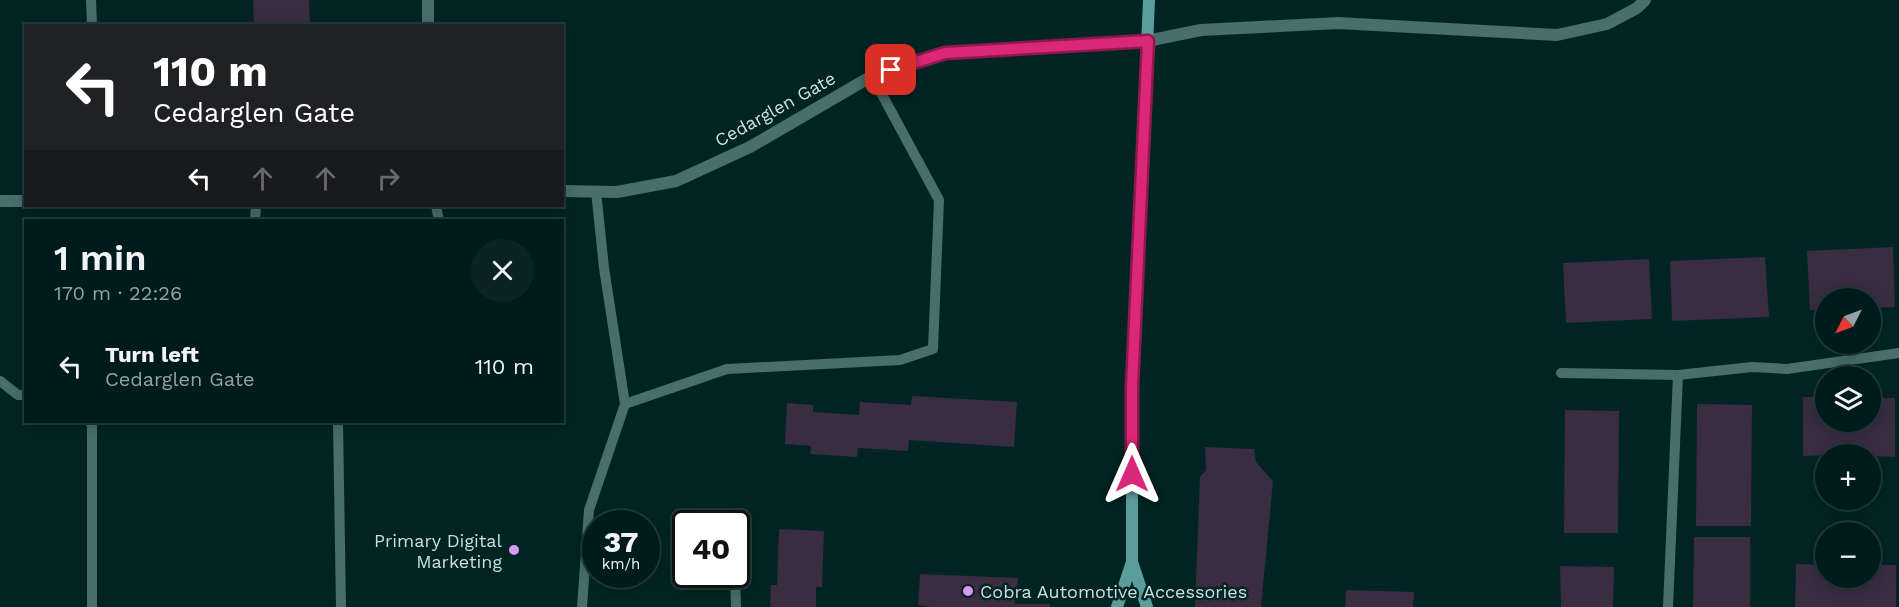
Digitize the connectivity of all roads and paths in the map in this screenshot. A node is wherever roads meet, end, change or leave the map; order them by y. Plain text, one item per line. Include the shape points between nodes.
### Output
1 (91, 0) edge
2 (428, 0) edge
3 (1149, 0) edge
4 (1645, 0) edge
5 (92, 24) edge
6 (428, 24) edge
7 (1148, 41) junction
8 (872, 76) junction
9 (564, 191) edge
10 (596, 191) junction
11 (0, 201) edge
12 (24, 201) edge
13 (1899, 353) edge
14 (1561, 373) dead end
15 (1678, 375) junction
16 (0, 381) edge
17 (24, 395) edge
18 (625, 404) junction
19 (90, 423) edge
20 (338, 423) edge
21 (1132, 562) junction
22 (735, 588) edge
23 (92, 607) edge
24 (341, 607) edge
25 (582, 607) edge
26 (736, 607) edge
27 (1117, 607) edge
28 (1147, 607) edge
29 (1668, 607) edge

1 - 5 lane
2 - 6 street
3 - 7 street
4 - 7 street, Cedarglen Gate via 1607,24 1557,35 1338,23 1201,30
7 - 8 street, Cedarglen Gate via 945,53
7 - 21 street via 1132,387
8 - 10 street, Cedarglen Gate via 750,147 676,181 617,192
8 - 18 lane via 939,200 933,349 900,360 727,369
9 - 10 street, Cedarglen Gate
10 - 18 lane via 603,268
11 - 12 street
13 - 15 lane via 1787,369 1752,367
14 - 15 lane
15 - 29 lane
16 - 17 lane via 18,395
18 - 25 lane via 589,510
19 - 23 lane
20 - 24 lane
21 - 27 street
21 - 28 street
22 - 26 lane

